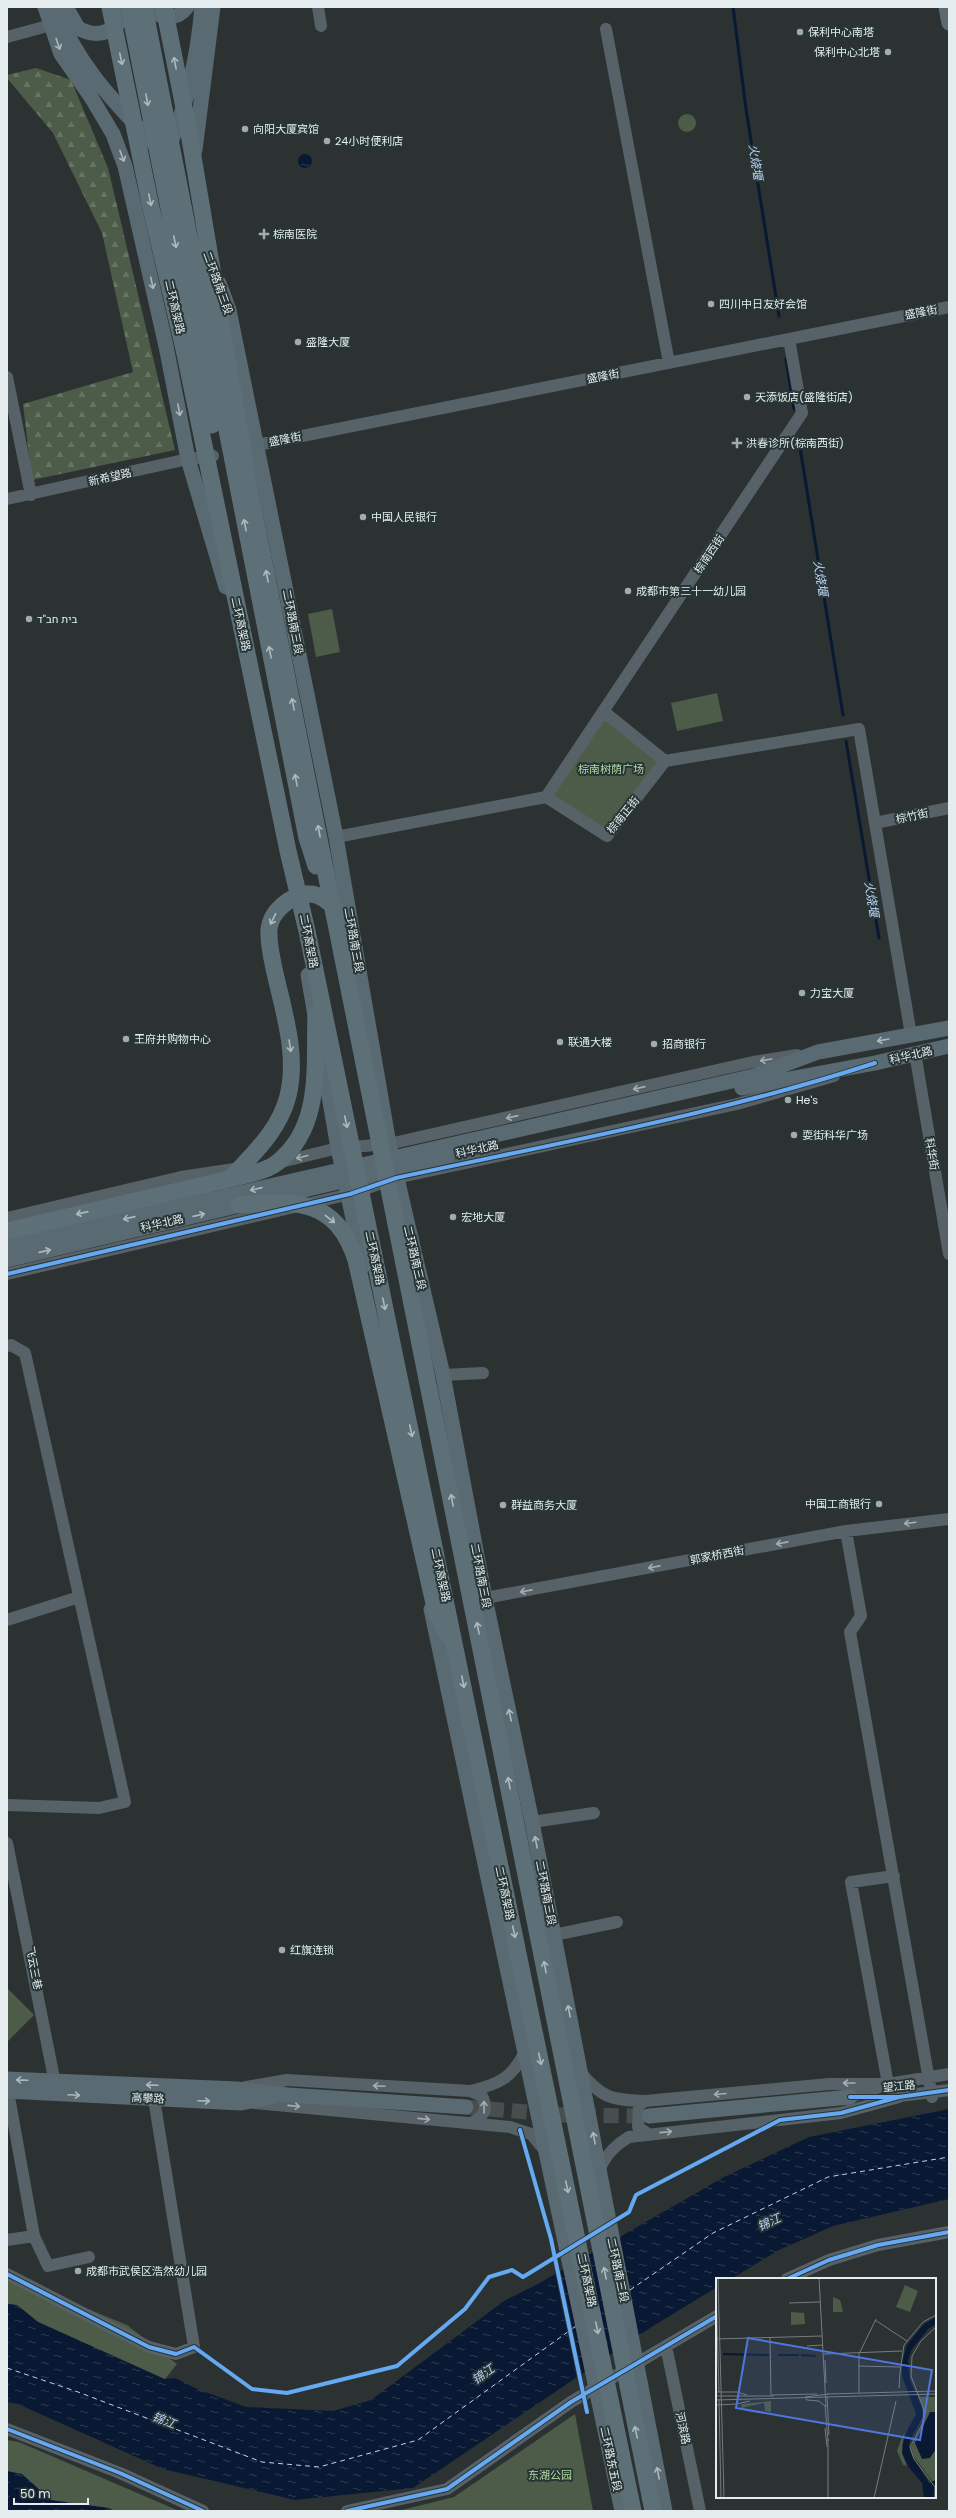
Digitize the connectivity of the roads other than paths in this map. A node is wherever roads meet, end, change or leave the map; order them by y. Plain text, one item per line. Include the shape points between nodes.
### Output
1 (45, 7) edge
2 (56, 7) edge
3 (66, 7) edge
4 (110, 7) edge
5 (125, 7) edge
6 (129, 7) edge
7 (144, 7) edge
8 (149, 7) edge
9 (164, 7) edge
10 (187, 7) edge
11 (213, 7) edge
12 (318, 7) edge
13 (946, 7) edge
14 (202, 12) edge
15 (949, 23) edge
16 (62, 24) junction
17 (321, 26) dead end
18 (606, 29) dead end
19 (7, 37) edge
20 (163, 144) junction
21 (192, 228) junction
22 (185, 258) junction
23 (206, 289) junction
24 (949, 307) edge
25 (198, 323) junction
26 (789, 339) junction
27 (166, 346) junction
28 (669, 363) junction
29 (7, 377) edge
30 (10, 401) edge
31 (257, 445) junction
32 (213, 456) junction
33 (188, 459) junction
34 (31, 494) junction
35 (7, 499) edge
36 (244, 647) junction
37 (603, 712) junction
38 (665, 761) junction
39 (546, 797) junction
40 (949, 808) edge
41 (875, 823) junction
42 (336, 837) junction
43 (308, 931) junction
44 (340, 938) junction
45 (318, 988) junction
46 (949, 1028) edge
47 (911, 1035) junction
48 (949, 1046) edge
49 (818, 1052) junction
50 (915, 1053) junction
51 (875, 1063) junction
52 (664, 1101) junction
53 (389, 1144) junction
54 (338, 1148) junction
55 (396, 1178) junction
56 (230, 1179) junction
57 (350, 1194) junction
58 (239, 1205) junction
59 (7, 1218) edge
60 (946, 1220) edge
61 (7, 1231) edge
62 (7, 1246) edge
63 (949, 1254) edge
64 (7, 1260) edge
65 (7, 1274) edge
66 (7, 1346) edge
67 (483, 1373) dead end
68 (443, 1375) junction
69 (434, 1411) junction
70 (949, 1518) edge
71 (846, 1531) junction
72 (79, 1597) junction
73 (485, 1598) junction
74 (7, 1620) edge
75 (458, 1654) junction
76 (7, 1805) edge
77 (594, 1813) dead end
78 (532, 1822) junction
79 (7, 1843) edge
80 (894, 1876) junction
81 (617, 1922) dead end
82 (554, 1935) junction
83 (526, 2050) junction
84 (580, 2072) junction
85 (949, 2074) edge
86 (929, 2076) junction
87 (888, 2084) junction
88 (7, 2087) edge
89 (57, 2088) junction
90 (949, 2090) edge
91 (470, 2091) junction
92 (932, 2095) junction
93 (239, 2096) junction
94 (850, 2097) junction
95 (898, 2097) junction
96 (154, 2099) junction
97 (645, 2101) junction
98 (466, 2107) tunnel mouth
99 (649, 2116) tunnel mouth
100 (470, 2123) junction
101 (648, 2134) junction
102 (547, 2153) junction
103 (600, 2168) junction
104 (949, 2232) edge
105 (34, 2236) junction
106 (7, 2240) edge
107 (89, 2257) dead end
108 (7, 2274) edge
109 (789, 2278) edge
110 (716, 2317) edge
111 (666, 2346) junction
112 (7, 2429) edge
113 (626, 2477) junction
114 (203, 2511) edge
115 (347, 2511) edge
116 (622, 2511) edge
117 (629, 2511) edge
118 (633, 2511) edge
119 (653, 2511) edge
120 (665, 2511) edge
121 (700, 2511) edge

1 - 16 main road
2 - 16 main road
3 - 16 main road
4 -> 43 highway, 二环高架路 via 288,851
5 - 16 main road via 119,23 112,31 106,33 89,33
6 -> 20 highway
7 - 20 highway
8 - 10 main road via 154,13 168,17 179,14
44 -> 9 highway, 二环高架路 via 250,488 189,133
11 - 21 main road via 191,188
12 - 17 street
13 - 15 main road
14 - 20 main road via 185,98
16 - 19 street
16 - 20 main road via 96,82
16 -> 27 main road via 61,54 113,134 125,166
18 - 28 street
20 - 21 highway
20 -> 22 highway
21 - 22 highway
21 - 23 main road
21 - 31 main road, 二环路南三段 via 229,310
22 - 23 main road
22 - 25 highway
22 - 27 main road
22 - 32 main road via 186,325
23 - 31 main road via 228,408
24 - 26 street, 盛隆街
25 - 43 highway via 294,837
44 -> 25 highway via 307,838
26 - 28 street, 盛隆街
26 - 37 street, 棕南西街 via 802,413
27 -> 33 main road
28 - 31 street, 盛隆街
29 - 30 street
30 - 34 street
31 - 42 main road, 二环路南三段
32 - 33 street, 新希望路
32 - 36 main road
33 - 34 street, 新希望路
33 - 36 main road
34 - 35 street, 新希望路
36 - 54 main road via 310,987
37 - 38 street
37 - 39 street, 棕南西街
38 - 39 street, 棕南正街 via 607,836
38 - 41 street via 859,728
39 - 42 street
40 - 41 street, 棕竹街
41 - 47 street
42 - 53 main road, 二环路南三段
43 - 45 highway, 二环高架路
44 - 69 highway, 二环高架路
45 - 56 highway via 314,1098 308,1122 300,1138 278,1162 259,1171
45 -> 75 highway, 二环高架路
46 - 47 main road, 科华北路
47 -> 49 main road, 科华北路
48 - 50 main road, 科华北路
49 - 52 main road, 科华北路 via 754,1076
49 -> 53 street via 753,1062
50 - 51 main road, 科华北路
50 - 60 street, 科华街
51 - 52 main road, 科华北路
51 - 55 street via 798,1088 737,1104
52 - 58 main road, 科华北路
52 -> 62 main road
53 - 54 street
53 - 55 main road, 二环路南三段
54 - 57 main road
54 -> 59 street via 282,1162 181,1177
55 - 57 street
55 - 68 main road, 二环路南三段
56 -> 61 highway
69 -> 56 highway via 406,1226 355,981 349,937 343,919 328,899 309,894 299,896 282,905 272,918 269,928 270,946 291,1051 288,1095 282,1115 274,1129
57 - 65 street
57 - 83 main road via 393,1433
64 -> 58 main road, 科华北路
58 -> 75 highway via 282,1201 300,1203 335,1222 350,1240 436,1612
60 - 63 street, 科华街
66 - 72 street via 11,1345 25,1353
67 - 68 street
68 - 73 main road, 二环路南三段
119 -> 69 highway, 二环高架路
70 -> 71 street, 郭家桥西街
71 -> 73 street, 郭家桥西街
71 - 80 street via 861,1616 850,1632
72 - 74 street
72 - 76 street via 125,1802 99,1808
78 -> 73 main road, 二环路南三段
75 -> 113 highway, 二环高架路 via 491,1826 595,2317
77 - 78 street
82 -> 78 main road, 二环路南三段
79 - 89 street, 飞云三巷
80 - 86 street
80 - 87 street via 851,1882
81 - 82 street
84 -> 82 main road, 二环路南三段
83 - 91 street via 518,2066 508,2077 489,2087
83 - 102 main road
84 - 97 street via 595,2090 608,2096 624,2101
103 -> 84 main road, 二环路南三段
85 - 86 street, 望江路
86 - 87 street, 望江路
86 - 92 street
87 - 94 street, 望江路
87 -> 97 street via 829,2084
88 - 89 main road, 高攀路
88 - 105 street
93 -> 89 main road, 高攀路
89 -> 96 main road, 高攀路
90 - 92 street, 望江路
91 -> 93 street via 287,2080
100 -> 91 street via 480,2120 485,2108 482,2096
92 - 95 street, 望江路
96 -> 93 main road, 高攀路
93 - 98 main road, 高攀路 via 288,2094
93 -> 100 street
94 - 95 street, 望江路
94 - 99 main road, 望江路
101 -> 95 street via 841,2113
96 - 108 street via 194,2347 176,2354 149,2347
97 - 101 street via 639,2105 637,2119 638,2127
100 - 102 street via 531,2134
101 - 103 street via 629,2137 618,2143 606,2156
102 - 116 main road, 二环路东五段
120 -> 103 main road, 二环路南三段 via 607,2218
104 - 109 street via 878,2245 829,2260
105 - 106 street
105 - 107 street via 48,2266
110 - 111 street
111 - 115 street via 571,2402 447,2488
111 - 121 street, 河滨路
112 - 114 street via 120,2473
113 - 117 highway
113 - 118 highway, 二环高架路

